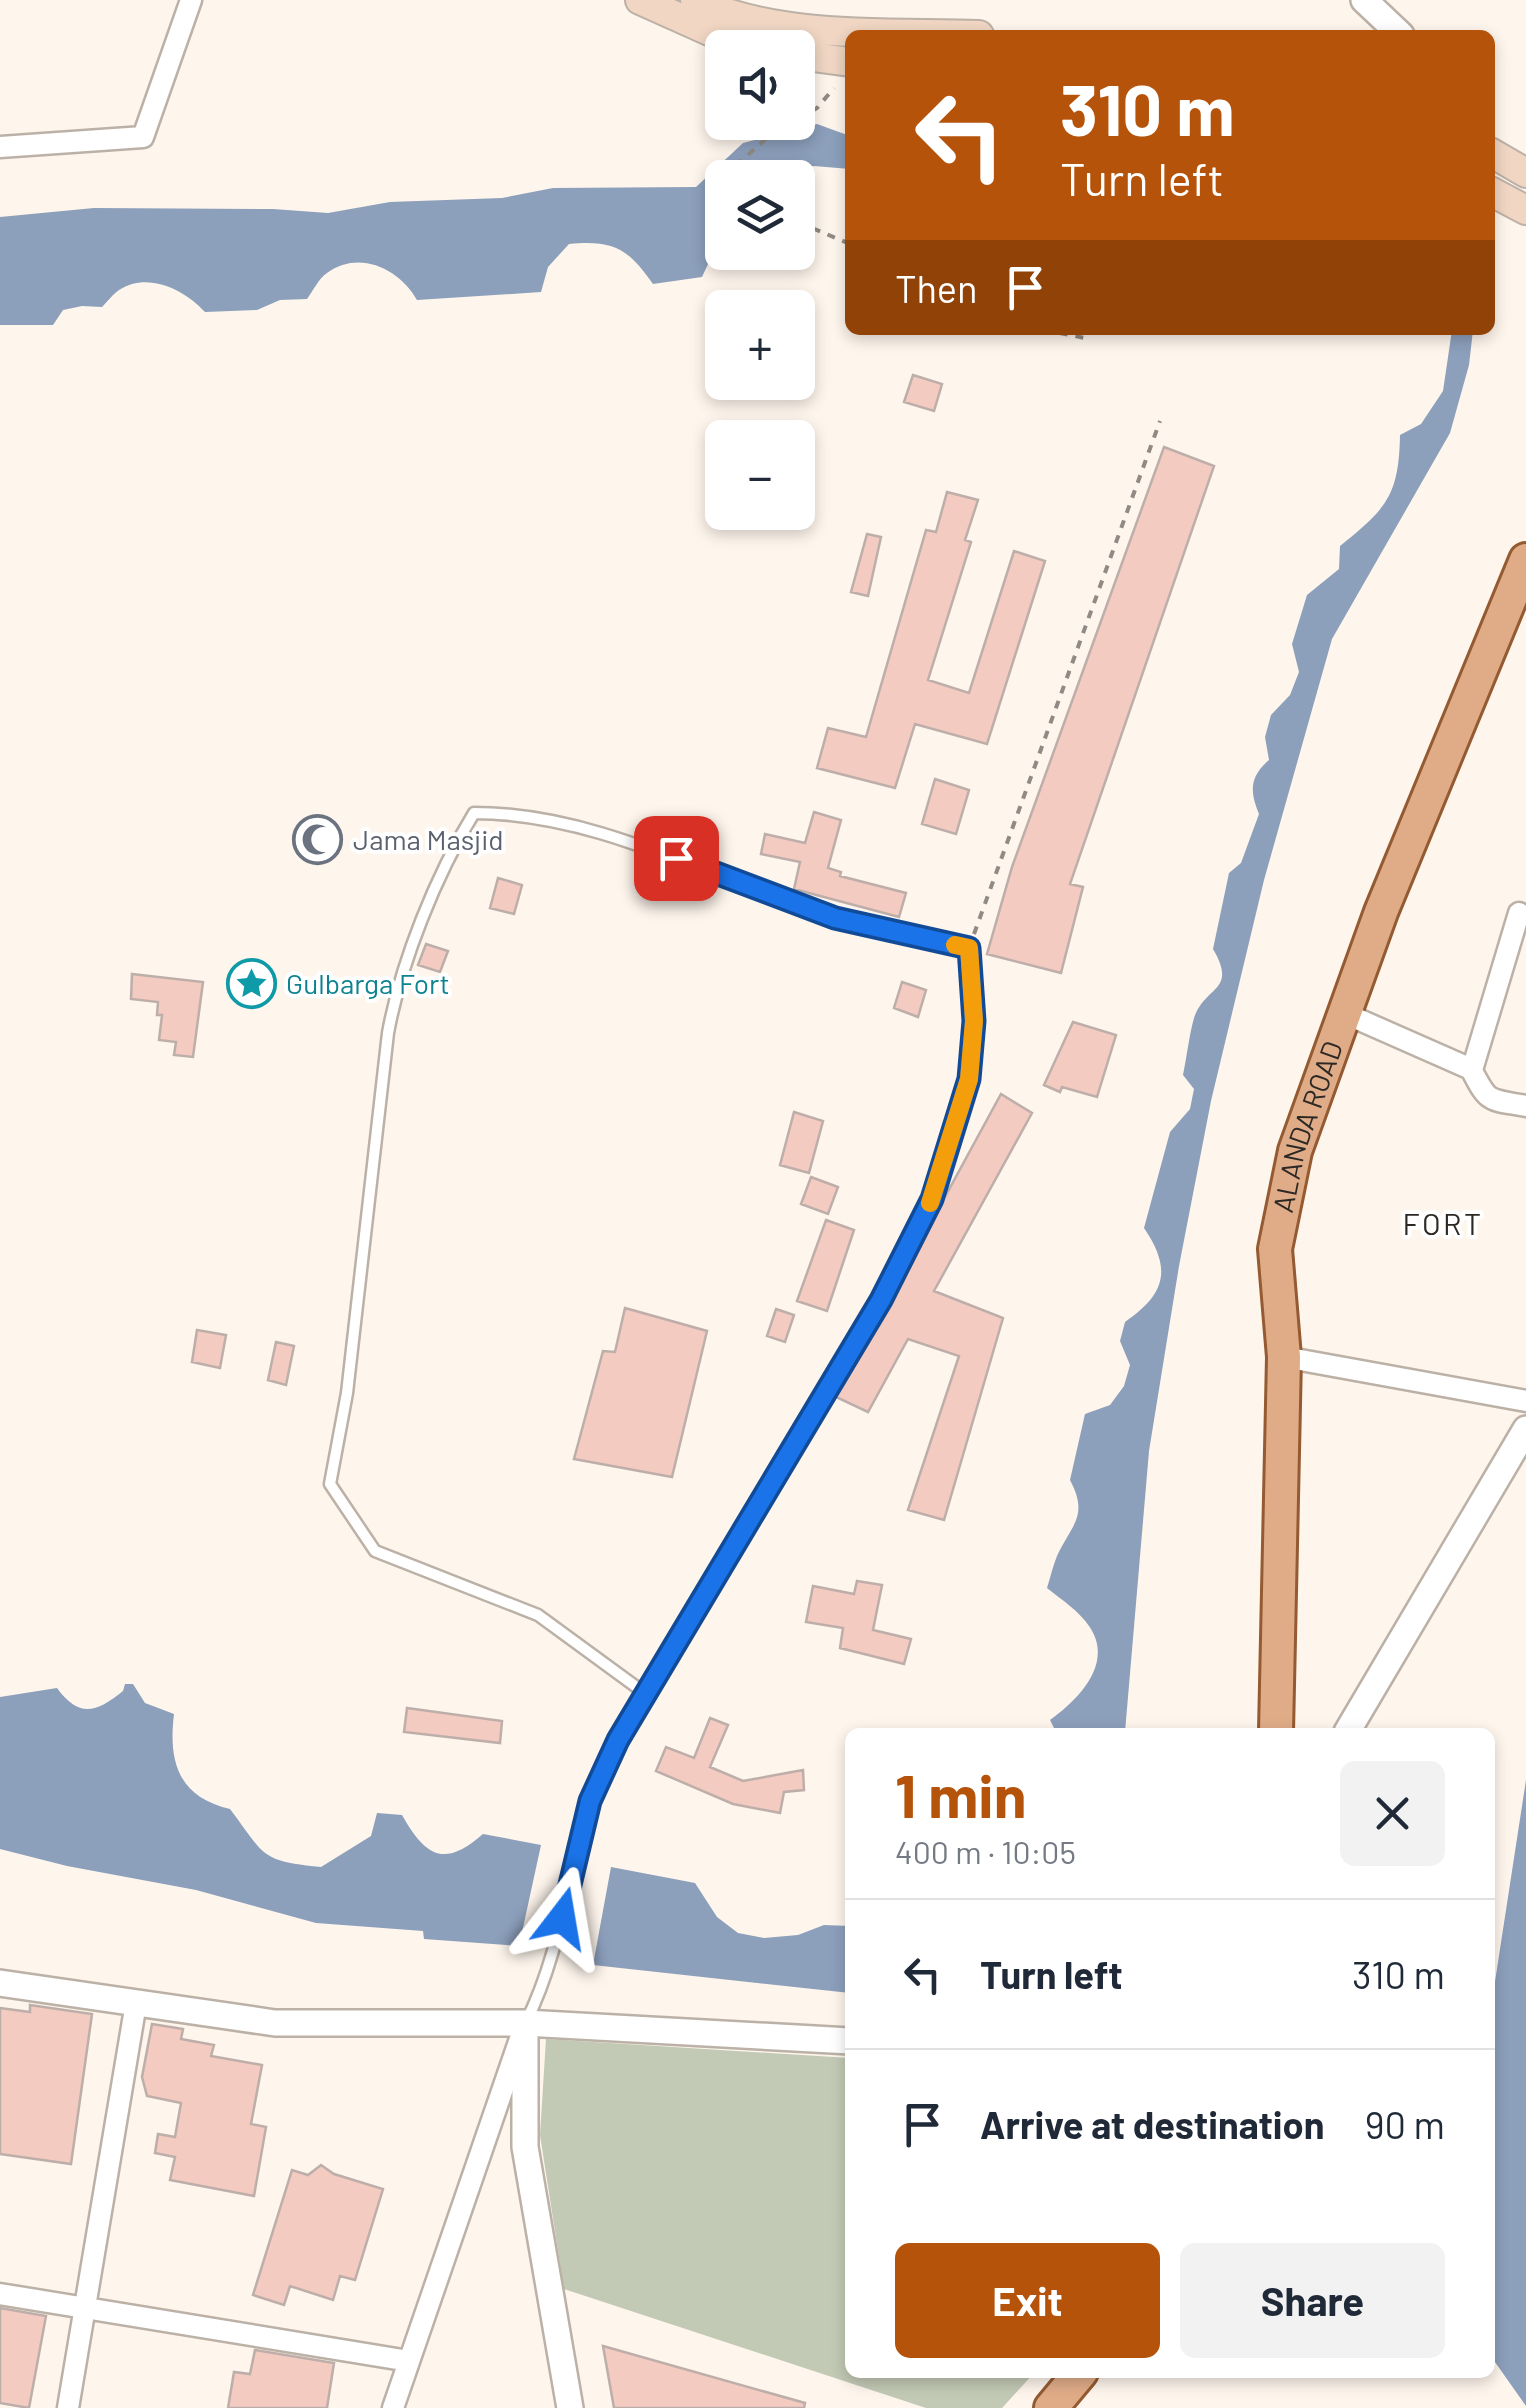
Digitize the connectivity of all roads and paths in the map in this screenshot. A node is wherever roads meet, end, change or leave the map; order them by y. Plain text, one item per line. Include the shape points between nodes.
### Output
1 (190, 0) edge
2 (640, 0) edge
3 (695, 0) edge
4 (1364, 0) edge
5 (707, 30) edge
6 (848, 30) edge
7 (1397, 30) edge
8 (815, 57) edge
9 (845, 61) edge
10 (834, 88) dead end
11 (815, 109) edge
12 (765, 140) edge
13 (0, 147) edge
14 (1495, 155) edge
15 (743, 160) edge
16 (1526, 173) edge
17 (1495, 194) edge
18 (1526, 210) edge
19 (815, 229) edge
20 (845, 242) edge
21 (1070, 335) edge
22 (1090, 339) dead end
23 (1160, 421) dead end
24 (1526, 560) edge
25 (1519, 913) dead end
26 (969, 948) junction
27 (1344, 1014) junction
28 (1472, 1070) junction
29 (1526, 1106) edge
30 (1284, 1357) junction
31 (1526, 1401) edge
32 (1526, 1429) edge
33 (646, 1694) junction
34 (1276, 1728) edge
35 (1349, 1728) edge
36 (0, 1983) edge
37 (136, 2003) junction
38 (525, 2023) junction
39 (845, 2040) edge
40 (0, 2294) edge
41 (84, 2310) junction
42 (409, 2361) junction
43 (1076, 2378) edge
44 (68, 2408) edge
45 (393, 2408) edge
46 (570, 2408) edge
47 (1051, 2408) edge

1 - 13 street via 143,136
2 - 5 main road
3 - 6 main road via 730,16
4 - 7 street
8 - 9 main road
10 - 11 path
12 - 15 path
14 - 16 main road
17 - 18 main road
19 - 20 path
21 - 22 path
23 - 26 path
24 - 27 main road, ALANDA ROAD
25 - 28 street
26 - 33 lane via 969,1079 932,1199 881,1300
26 - 33 lane via 835,918 676,858 506,813 474,813 456,842 396,987 330,1484 375,1550 538,1615
27 - 28 street
27 - 30 main road, ALANDA ROAD via 1295,1151 1275,1249
28 - 29 street via 1488,1098
30 - 31 street
30 - 34 main road, ALANDA ROAD
32 - 35 street
33 - 38 lane via 590,1801 541,1992
36 - 37 street
37 - 38 street via 276,2023
37 - 41 street
38 - 39 street
38 - 42 street
38 - 46 street via 525,2147
40 - 41 street
41 - 42 street
41 - 44 street
42 - 45 street
43 - 47 main road

